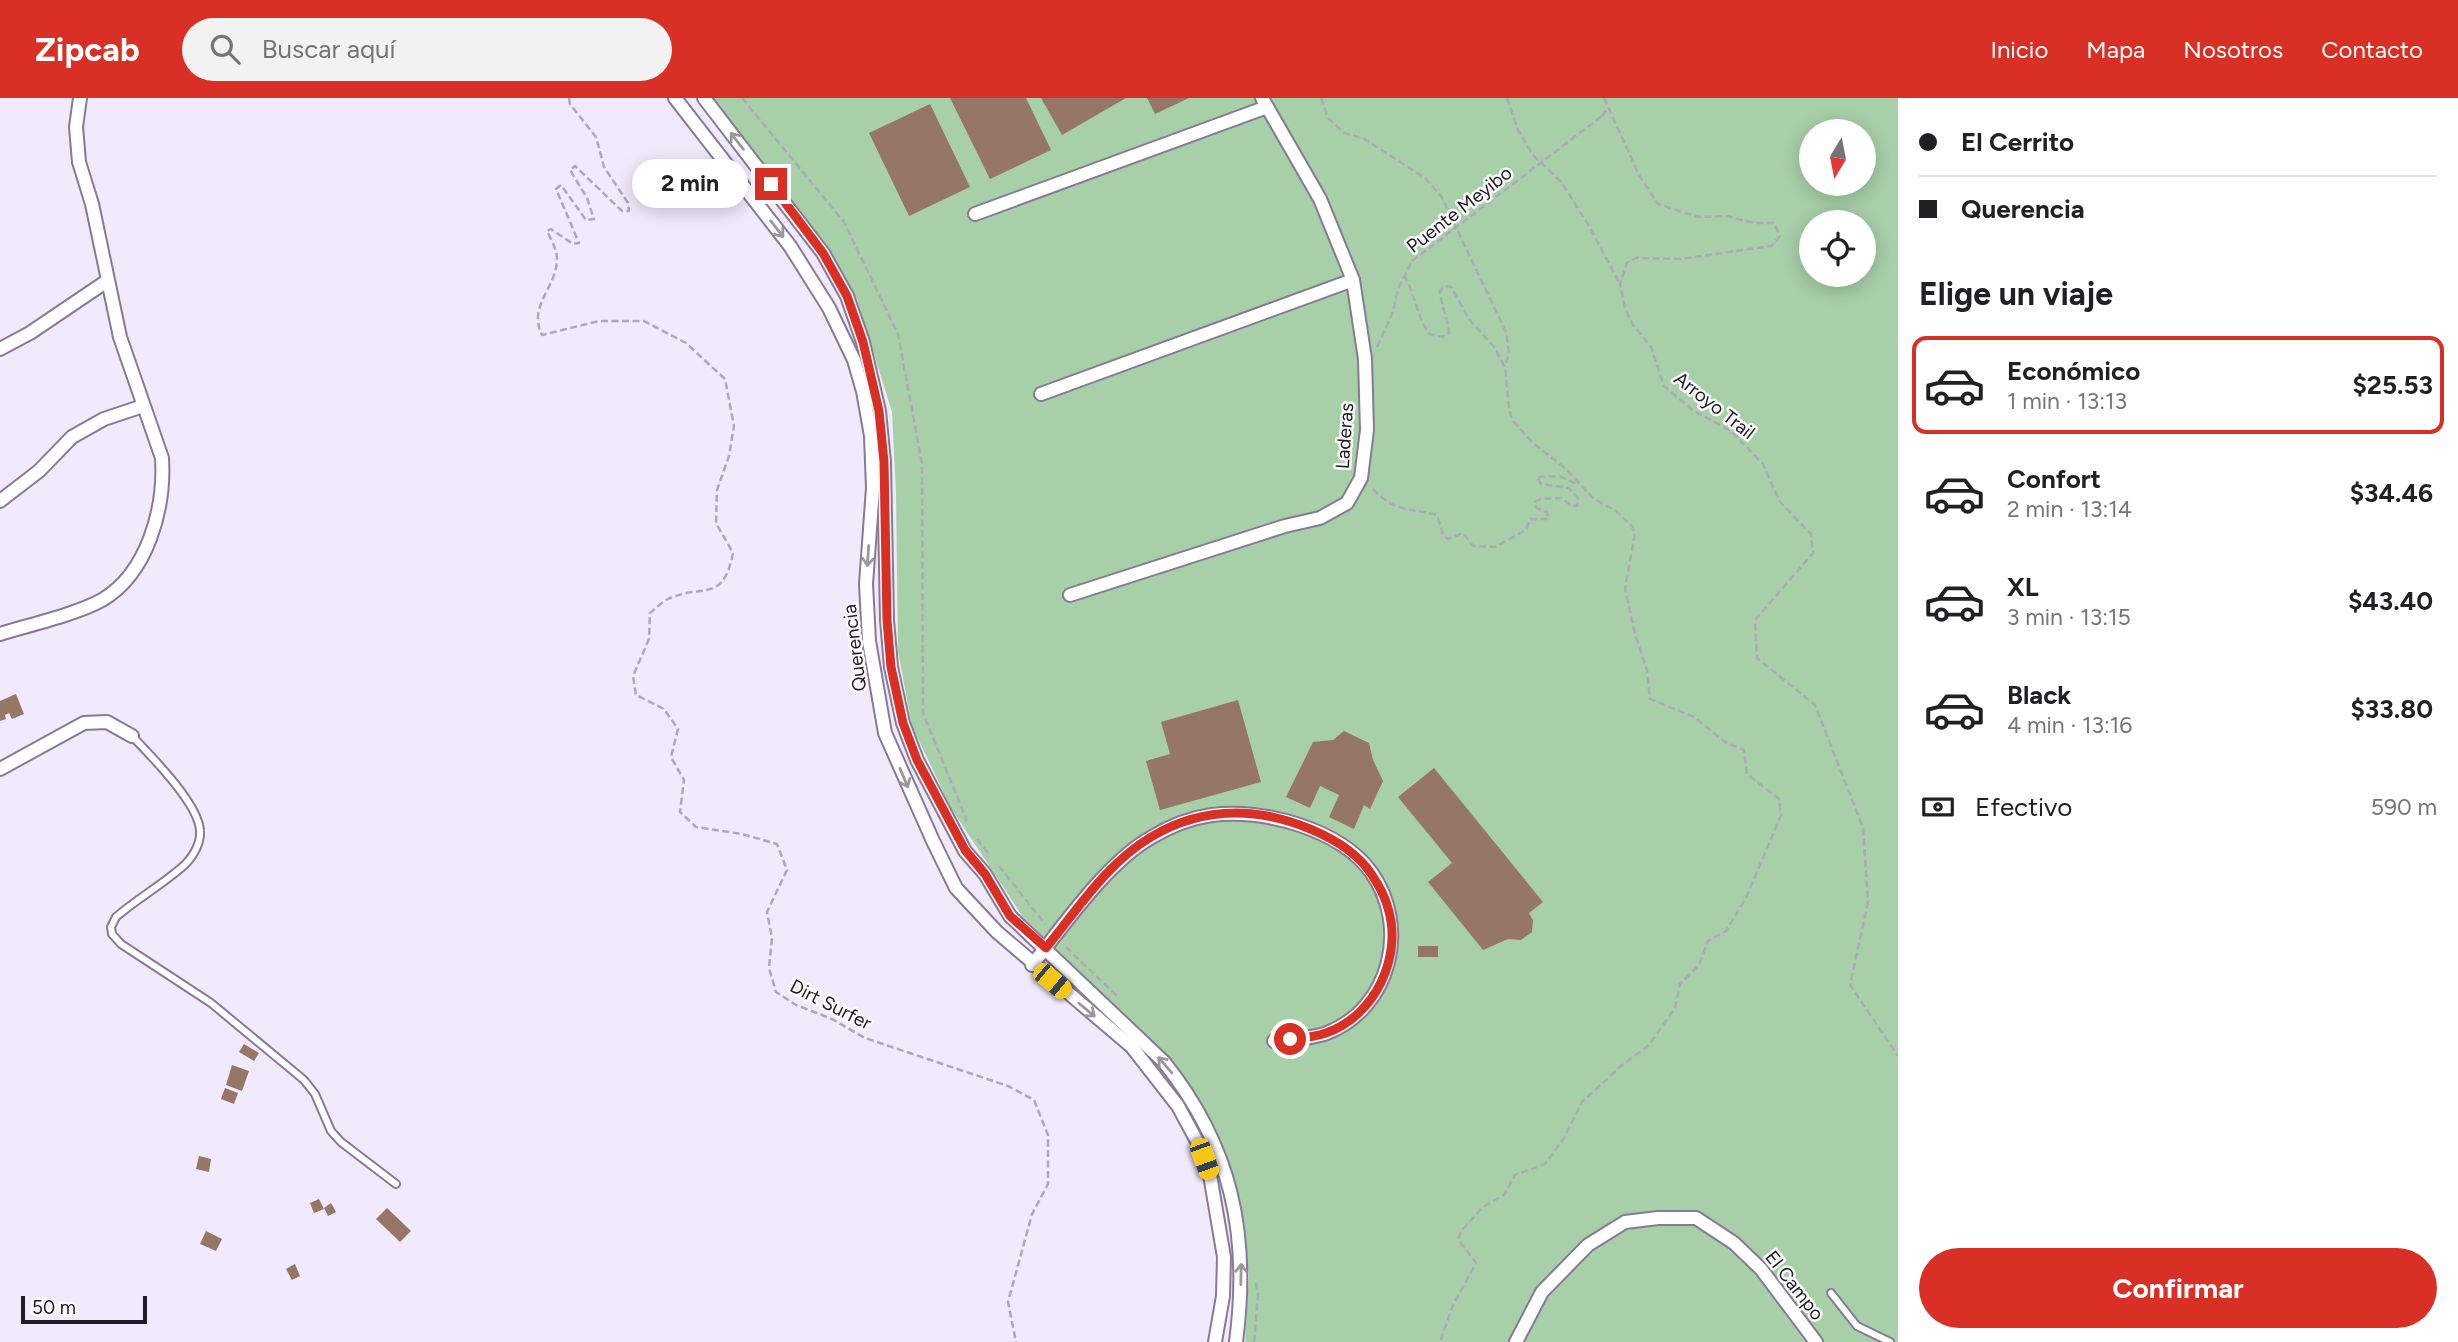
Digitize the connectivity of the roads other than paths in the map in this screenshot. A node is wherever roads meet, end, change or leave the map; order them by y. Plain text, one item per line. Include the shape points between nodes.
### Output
1 (80, 98) edge
2 (675, 98) edge
3 (704, 98) edge
4 (1265, 102) edge
5 (975, 215) dead end
6 (1353, 280) junction
7 (107, 281) junction
8 (0, 349) edge
9 (1041, 394) dead end
10 (142, 406) junction
11 (874, 413) junction
12 (0, 500) edge
13 (1070, 595) dead end
14 (0, 634) edge
15 (132, 736) joint
16 (0, 769) edge
17 (1046, 948) junction
18 (1032, 965) junction
19 (1275, 1041) dead end
20 (396, 1184) dead end
21 (1831, 1293) dead end
22 (1214, 1342) edge
23 (1236, 1342) edge
24 (1516, 1342) edge
25 (1816, 1342) edge
26 (1890, 1342) edge

1 - 7 street via 76,127 79,162
2 -> 11 street, Querencia via 790,246 829,308
11 -> 3 street, Querencia via 863,342 847,296 823,253
4 - 5 street
4 - 6 street, Laderas via 1320,199
6 - 9 street
6 - 13 street, Laderas via 1365,359 1367,430 1362,478 1348,503 1320,518
7 - 8 street
7 - 10 street
10 - 12 street via 104,419 72,437 39,471
10 - 14 street via 162,458 163,478 142,557 102,600
11 - 17 street, Querencia via 884,462 891,667 903,723 917,760 965,850 1010,916
11 -> 18 street, Querencia via 866,584 869,641 885,733 956,888
15 - 16 street via 107,722 84,723
15 - 20 lane via 192,809 201,834 183,867 116,917 112,934 211,1003 286,1064 315,1094 331,1131 341,1142
17 - 18 street
17 - 19 street via 1132,851 1150,837 1191,819 1237,813 1270,817 1321,833 1358,858 1381,892 1392,926 1388,966 1381,985 1350,1021 1326,1033
23 -> 17 street, Querencia via 1240,1239 1212,1136 1164,1062
18 -> 22 street, Querencia via 1132,1047 1178,1106 1198,1143 1210,1175 1224,1257 1223,1296
21 - 26 lane via 1857,1326
24 - 25 street, El Campo via 1542,1292 1588,1245 1625,1222 1658,1218 1696,1218 1734,1243 1761,1269

